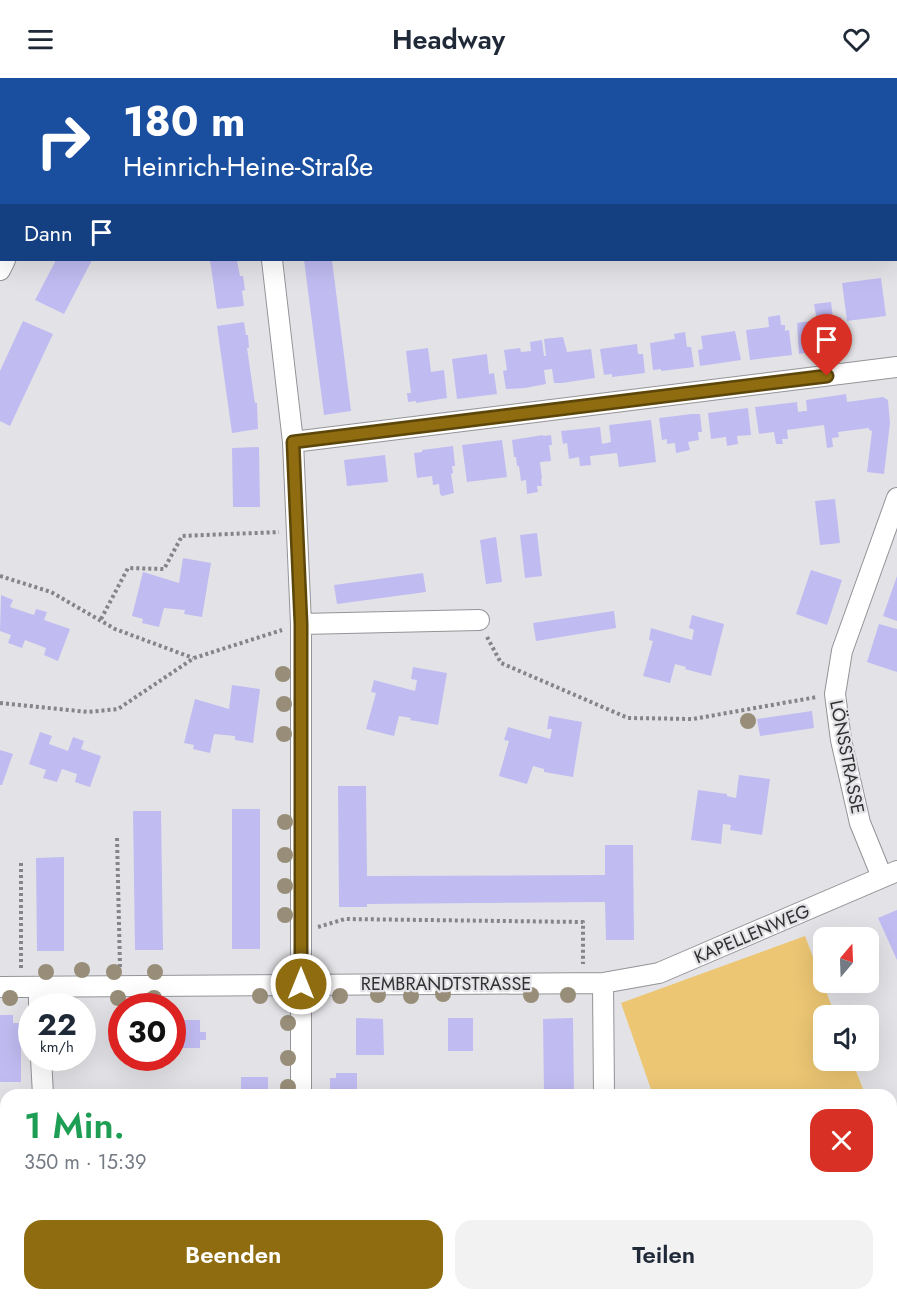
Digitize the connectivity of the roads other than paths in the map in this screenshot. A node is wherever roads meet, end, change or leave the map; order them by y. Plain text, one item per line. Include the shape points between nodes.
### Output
1 (273, 261) edge
2 (897, 367) edge
3 (293, 442) junction
4 (897, 498) edge
5 (479, 620) road end
6 (301, 624) junction
7 (890, 874) edge
8 (603, 983) junction
9 (301, 984) junction
10 (0, 987) edge
11 (28, 993) edge
12 (44, 993) edge
13 (42, 1071) edge
14 (43, 1089) edge
15 (301, 1089) edge
16 (604, 1089) edge

1 - 3 street
2 - 3 street
3 - 6 street
4 - 7 street, LÖNSSTRASSE via 842,651 834,694 860,822
5 - 6 street
6 - 9 street
7 - 8 street, KAPELLENWEG via 659,973
8 - 9 street, REMBRANDTSTRASSE
8 - 16 street
9 - 12 street, REMBRANDTSTRASSE via 120,986
9 - 15 street
10 - 11 street, REMBRANDTSTRASSE
13 - 14 street

